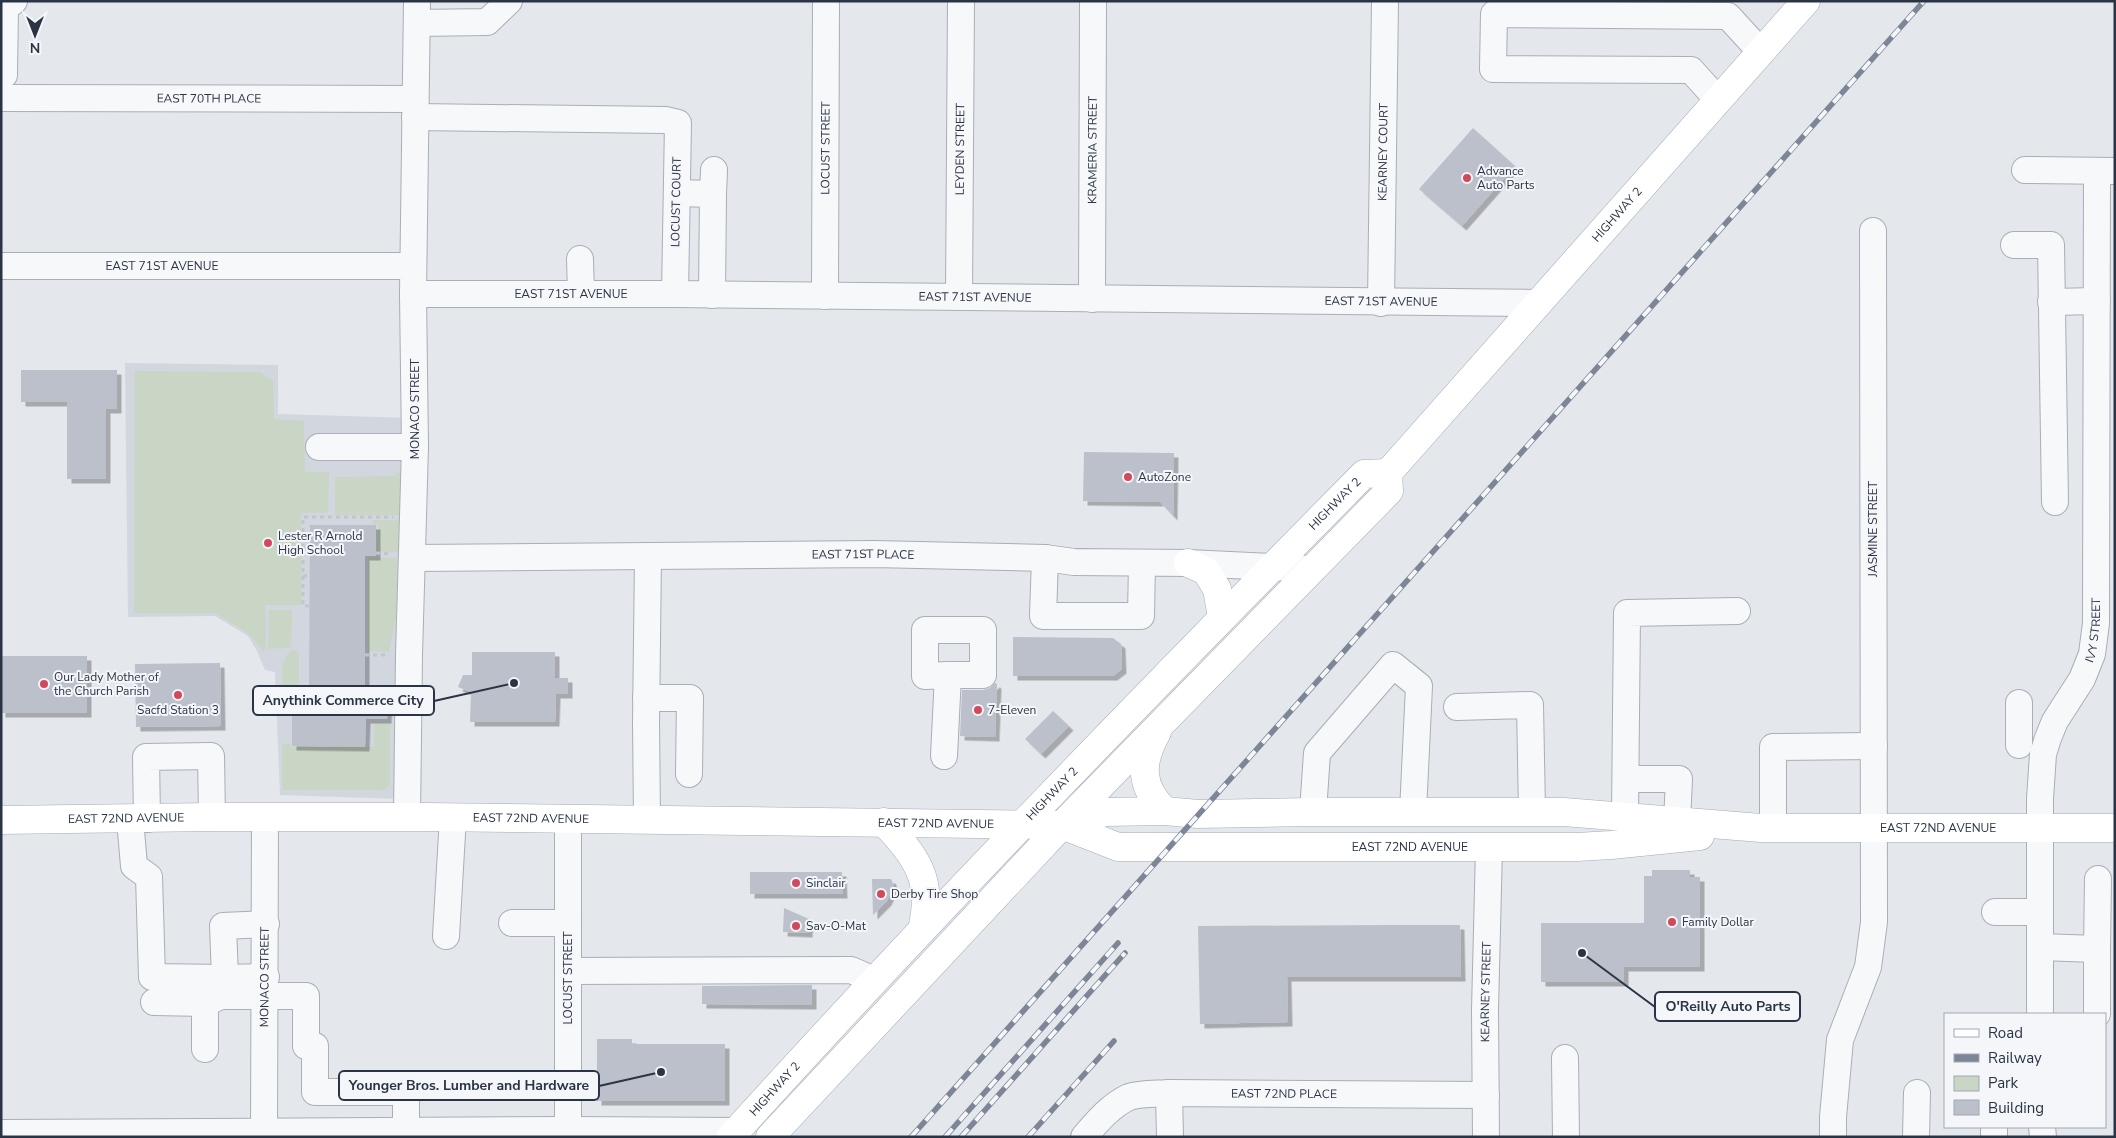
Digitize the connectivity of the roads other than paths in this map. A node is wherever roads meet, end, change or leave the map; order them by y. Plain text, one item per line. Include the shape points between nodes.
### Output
1 (14, 1) edge
2 (509, 1) edge
3 (826, 1) edge
4 (961, 1) edge
5 (1093, 1) edge
6 (1385, 1) edge
7 (1806, 1) edge
8 (417, 12) edge
9 (1761, 52) junction
10 (3, 87) edge
11 (1718, 100) junction
12 (415, 108) junction
13 (665, 120) joint
14 (2025, 170) dead end
15 (2106, 171) edge
16 (677, 193) junction
17 (1873, 231) dead end
18 (2106, 233) edge
19 (2014, 245) dead end
20 (580, 259) dead end
21 (1, 266) edge
22 (413, 266) junction
23 (413, 294) junction
24 (581, 294) junction
25 (675, 294) junction
26 (712, 295) junction
27 (825, 296) junction
28 (959, 297) junction
29 (1092, 299) junction
30 (2052, 302) junction
31 (1380, 303) junction
32 (1538, 303) junction
33 (2103, 315) edge
34 (2053, 382) junction
35 (2096, 383) junction
36 (2105, 434) edge
37 (415, 446) junction
38 (320, 447) dead end
39 (1388, 473) junction
40 (2055, 475) junction
41 (2096, 475) junction
42 (2055, 502) dead end
43 (2105, 525) edge
44 (648, 556) junction
45 (413, 558) junction
46 (1036, 558) junction
47 (1142, 563) junction
48 (1188, 563) junction
49 (1273, 566) junction
50 (1314, 569) junction
51 (1737, 611) dead end
52 (1222, 617) junction
53 (2104, 641) edge
54 (948, 676) dead end
55 (646, 698) junction
56 (2018, 703) dead end
57 (1457, 707) dead end
58 (1165, 719) junction
59 (2018, 745) dead end
60 (1874, 746) junction
61 (944, 756) dead end
62 (690, 774) dead end
63 (1626, 779) junction
64 (1165, 811) junction
65 (1313, 812) junction
66 (1413, 812) junction
67 (1532, 812) junction
68 (212, 817) junction
69 (407, 817) junction
70 (1625, 817) junction
71 (265, 818) junction
72 (453, 818) junction
73 (647, 818) junction
74 (138, 819) junction
75 (568, 819) junction
76 (1, 820) edge
77 (884, 822) junction
78 (1677, 822) junction
79 (1024, 824) junction
80 (1062, 825) junction
81 (1767, 828) junction
82 (1874, 828) junction
83 (2039, 828) junction
84 (2115, 828) edge
85 (1489, 848) junction
86 (2098, 879) dead end
87 (1995, 912) dead end
88 (2040, 912) junction
89 (512, 923) dead end
90 (568, 923) junction
91 (266, 924) junction
92 (922, 930) junction
93 (446, 936) dead end
94 (2040, 947) junction
95 (2097, 949) junction
96 (568, 971) junction
97 (225, 978) junction
98 (874, 980) junction
99 (266, 986) junction
100 (154, 1002) dead end
101 (205, 1003) junction
102 (2040, 1013) edge
103 (2097, 1013) edge
104 (205, 1049) dead end
105 (1565, 1058) dead end
106 (1169, 1093) junction
107 (1917, 1093) dead end
108 (1486, 1095) junction
109 (406, 1131) junction
110 (1089, 1131) edge
111 (1, 1133) edge
112 (568, 1133) edge
113 (380, 1134) edge
114 (734, 1134) edge
115 (202, 1135) edge
116 (264, 1135) edge
117 (770, 1137) edge
118 (1170, 1137) edge
119 (1486, 1137) edge
120 (1566, 1137) edge
121 (1833, 1137) edge
122 (1916, 1137) edge

1 - 10 street via 5,8
2 - 8 street via 487,22
3 - 27 street, LOCUST STREET
4 - 28 street, LEYDEN STREET
5 - 29 street, KRAMERIA STREET
6 - 31 street, KEARNEY COURT
7 - 9 main road, HIGHWAY 2
8 - 12 street, MONACO STREET
9 - 11 main road, HIGHWAY 2
9 - 11 street via 1728,16 1494,14 1492,69 1691,70
10 - 12 street, EAST 70TH PLACE
11 - 32 main road, HIGHWAY 2
12 - 13 street, EAST 70TH PLACE
12 - 22 street, MONACO STREET
13 - 16 street, LOCUST COURT via 678,122
14 - 15 street
15 - 18 street, IVY STREET
16 - 25 street, LOCUST COURT
16 - 26 street via 713,182
17 - 60 street, JASMINE STREET
18 - 33 street, IVY STREET
19 - 30 street via 2050,245
20 - 24 street
21 - 22 street, EAST 71ST AVENUE
22 - 23 street, MONACO STREET
23 - 24 street, EAST 71ST AVENUE
23 - 37 street, MONACO STREET
24 - 25 street, EAST 71ST AVENUE
25 - 26 street, EAST 71ST AVENUE
26 - 27 street, EAST 71ST AVENUE
27 - 28 street, EAST 71ST AVENUE
28 - 29 street, EAST 71ST AVENUE
29 - 31 street, EAST 71ST AVENUE
30 - 33 street
30 - 34 street
31 - 32 street, EAST 71ST AVENUE
32 - 39 main road, HIGHWAY 2
33 - 35 street, IVY STREET
34 - 35 street
34 - 40 street
35 - 36 street, IVY STREET
36 - 41 street, IVY STREET
37 - 38 street
37 - 45 street, MONACO STREET
39 - 49 main road, HIGHWAY 2 via 1364,474
39 - 50 main road via 1389,491
40 - 41 street
40 - 42 street
41 - 43 street, IVY STREET
43 - 53 street, IVY STREET via 2096,623
44 - 45 street, EAST 71ST PLACE
44 - 46 street, EAST 71ST PLACE via 874,554
44 - 55 street
45 - 69 street, MONACO STREET
46 - 47 street, EAST 71ST PLACE
46 - 47 street via 1044,616 1141,616
47 - 48 street, EAST 71ST PLACE
48 - 49 street, EAST 71ST PLACE
48 - 52 main road via 1206,571 1217,589
49 - 50 street, EAST 71ST PLACE
49 - 52 main road, HIGHWAY 2
50 - 58 main road
51 - 63 street via 1627,613
52 - 79 main road, HIGHWAY 2
53 - 83 street, IVY STREET via 2092,654 2082,679 2048,738 2043,754
54 - 61 street
55 - 62 street via 690,698
55 - 73 street
56 - 59 street
57 - 67 street via 1530,705
58 - 64 main road via 1149,746 1145,768 1149,791
58 - 80 main road
60 - 81 street via 1773,747
60 - 82 street, JASMINE STREET
63 - 70 street
63 - 78 street via 1679,779
64 - 65 main road, EAST 72ND AVENUE via 1198,814
64 - 80 main road, EAST 72ND AVENUE via 1105,812
65 - 66 main road, EAST 72ND AVENUE
65 - 66 street via 1317,753 1393,665 1419,686
66 - 67 main road, EAST 72ND AVENUE
67 - 70 main road, EAST 72ND AVENUE
68 - 71 main road, EAST 72ND AVENUE
68 - 74 main road, EAST 72ND AVENUE
68 - 74 street via 211,756 146,757
69 - 71 main road, EAST 72ND AVENUE
69 - 72 main road, EAST 72ND AVENUE
70 - 78 main road, EAST 72ND AVENUE
71 - 91 street, MONACO STREET
72 - 75 main road, EAST 72ND AVENUE
72 - 93 street
73 - 75 main road, EAST 72ND AVENUE
73 - 77 main road, EAST 72ND AVENUE
74 - 76 main road, EAST 72ND AVENUE
74 - 97 street via 134,866 149,876 152,977
75 - 90 street, LOCUST STREET
77 - 79 main road, EAST 72ND AVENUE
77 - 92 main road via 905,845 921,870 927,906
78 - 81 main road, EAST 72ND AVENUE
79 - 80 main road, EAST 72ND AVENUE
79 - 92 main road, HIGHWAY 2
80 - 85 main road, EAST 72ND AVENUE via 1118,848
80 - 117 main road
81 - 82 main road, EAST 72ND AVENUE
81 - 85 main road, EAST 72ND AVENUE via 1611,845
82 - 83 main road, EAST 72ND AVENUE
82 - 121 street, JASMINE STREET via 1874,922 1868,966 1840,1040
83 - 84 main road, EAST 72ND AVENUE
83 - 88 street, IVY STREET
85 - 108 street, KEARNEY STREET
86 - 95 street
87 - 88 street
88 - 94 street, IVY STREET
89 - 90 street
90 - 96 street, LOCUST STREET
91 - 97 street via 223,926
91 - 99 street, MONACO STREET
92 - 98 main road, HIGHWAY 2
94 - 95 street
94 - 102 street, IVY STREET
95 - 103 street
96 - 98 street via 851,970
96 - 112 street, LOCUST STREET
97 - 99 street
98 - 114 main road, HIGHWAY 2
99 - 101 street
99 - 109 street via 306,996 306,1046 315,1046 315,1092 406,1092
99 - 116 street, MONACO STREET
100 - 101 street
101 - 104 street
105 - 120 street
106 - 108 street, EAST 72ND PLACE
106 - 110 street, EAST 72ND PLACE via 1130,1097
106 - 118 street
107 - 122 street
108 - 119 street, KEARNEY STREET
109 - 112 street
109 - 113 street
111 - 115 street
112 - 114 street
113 - 116 street
115 - 116 street

